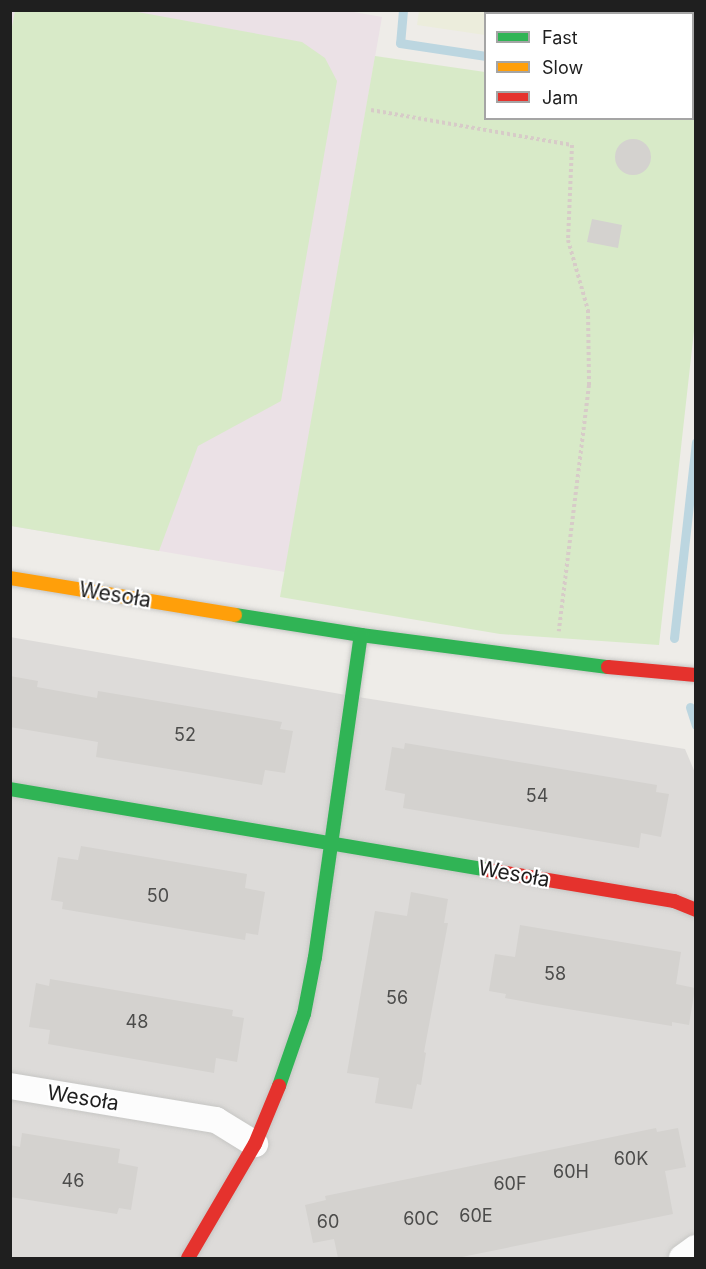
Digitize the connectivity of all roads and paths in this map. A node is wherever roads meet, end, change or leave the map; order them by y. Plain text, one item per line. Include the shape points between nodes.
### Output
1 (371, 110) dead end
2 (10, 578) edge
3 (361, 635) junction
4 (556, 662) junction
5 (696, 675) edge
6 (10, 789) edge
7 (330, 842) junction
8 (696, 910) edge
9 (10, 1086) edge
10 (255, 1144) junction
11 (696, 1248) edge
12 (199, 1254) edge
13 (682, 1258) edge

1 - 4 path via 572,145 568,240 588,310 589,385
2 - 3 street, Wesoła
3 - 4 street, Wesoła
3 - 7 street
4 - 5 street, Wesoła
6 - 7 street, Wesoła
7 - 8 street, Wesoła via 674,901
7 - 10 street via 304,1014
9 - 10 street, Wesoła via 216,1120
10 - 12 street
11 - 13 street

